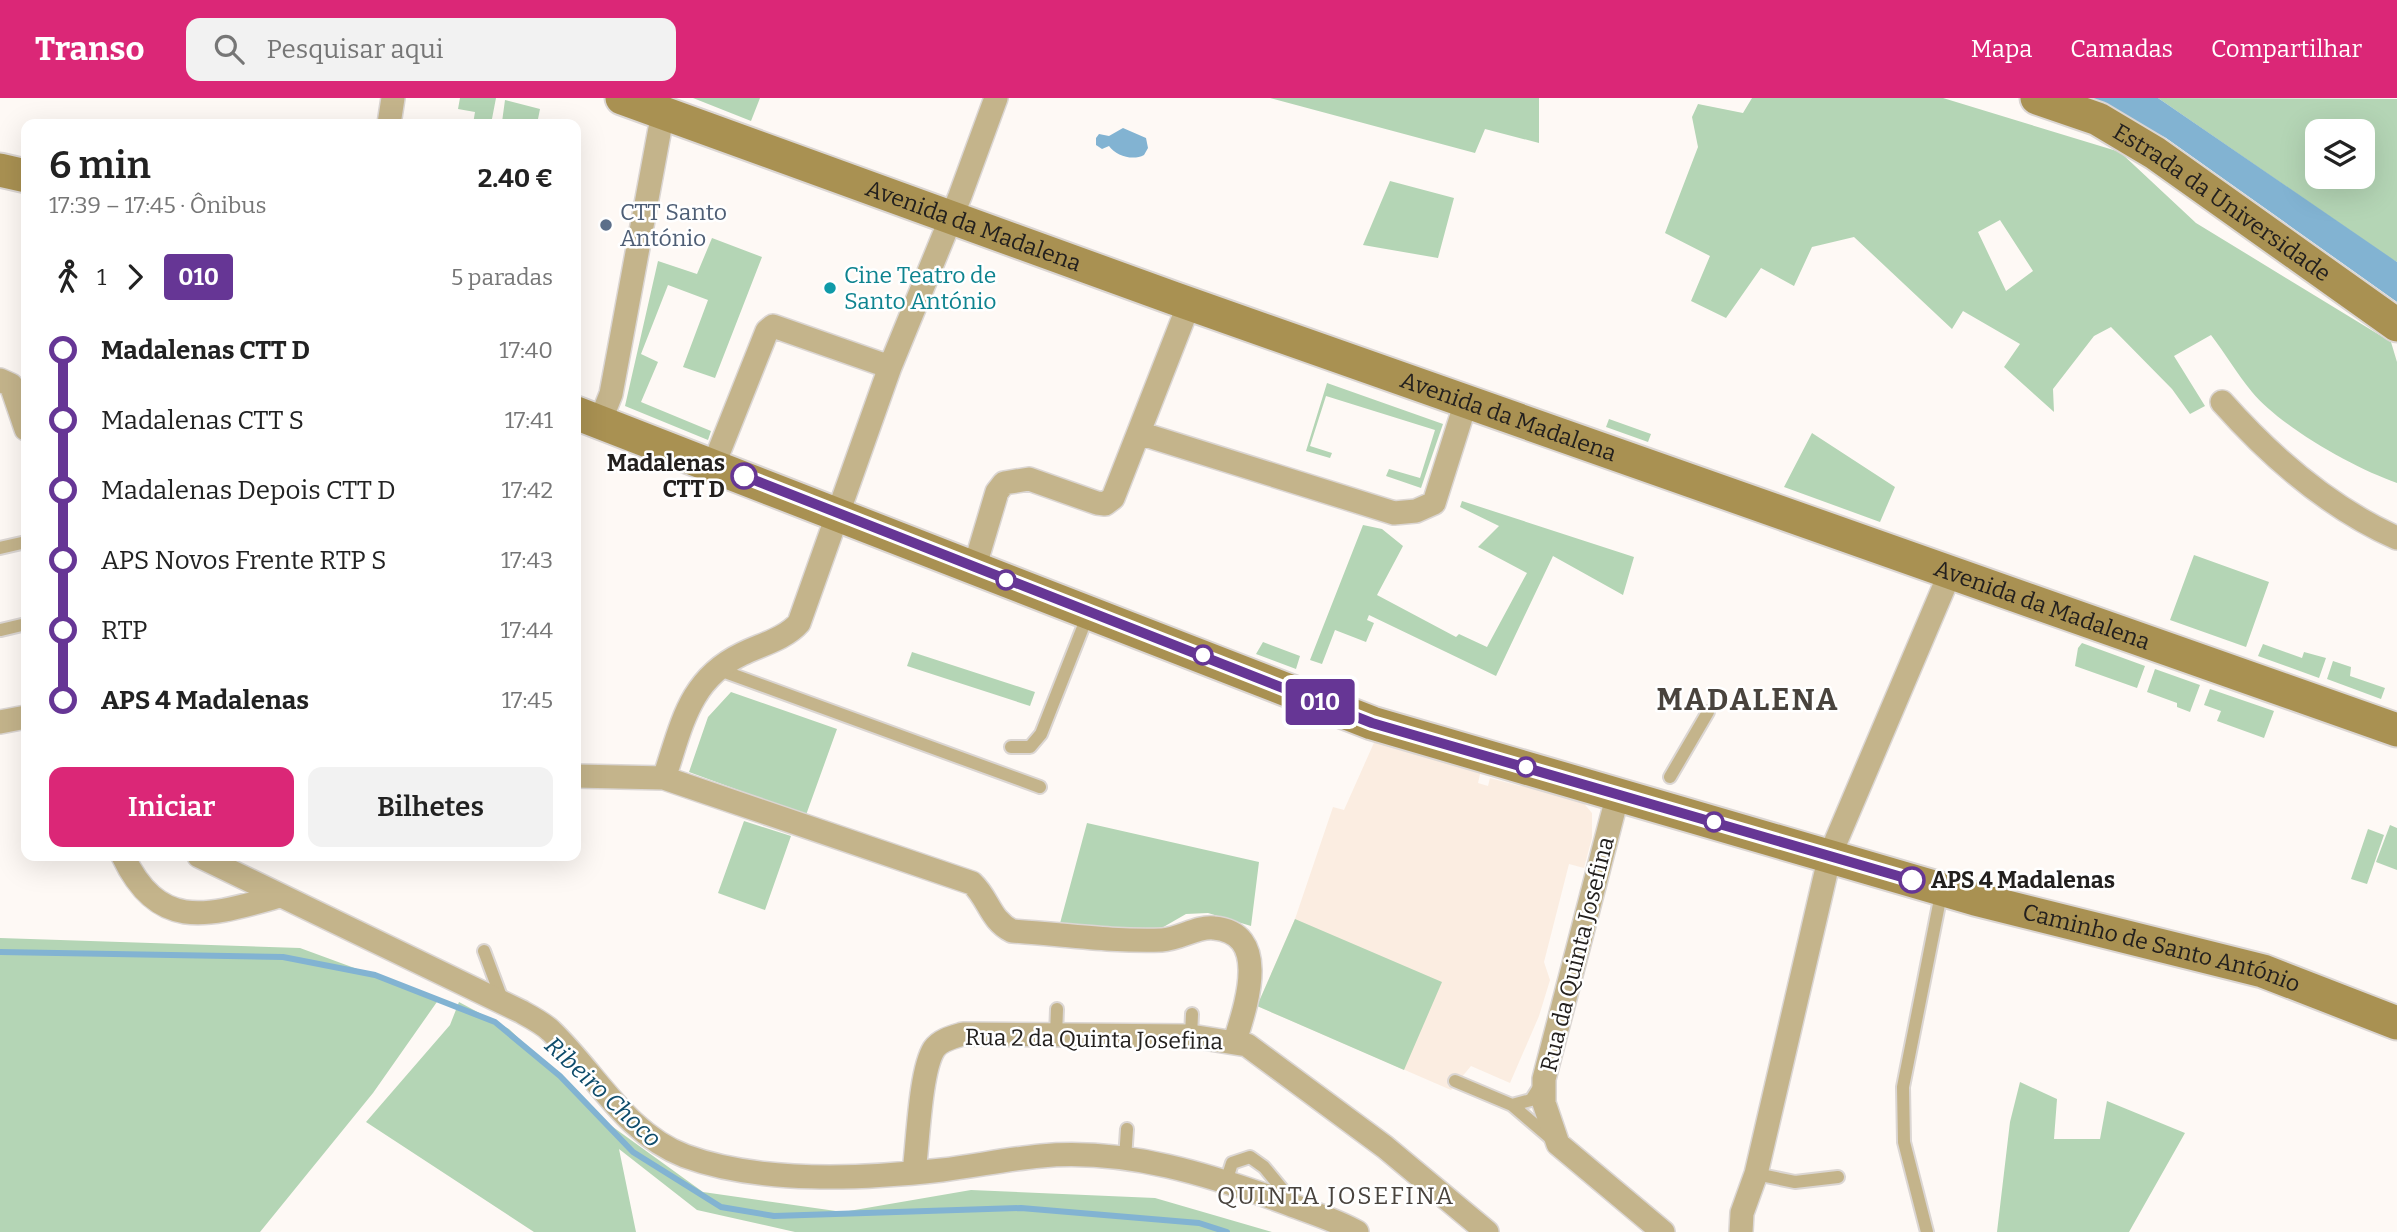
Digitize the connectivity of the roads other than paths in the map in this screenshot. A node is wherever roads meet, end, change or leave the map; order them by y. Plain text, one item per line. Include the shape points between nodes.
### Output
1 (393, 98) edge
2 (622, 98) edge
3 (996, 98) edge
4 (2038, 98) edge
5 (663, 112) junction
6 (389, 119) edge
7 (0, 170) edge
8 (21, 175) edge
9 (951, 218) junction
10 (1188, 304) junction
11 (2397, 325) edge
12 (890, 367) junction
13 (0, 380) edge
14 (1466, 401) junction
15 (2222, 402) dead end
16 (21, 414) edge
17 (588, 417) edge
18 (1139, 433) junction
19 (714, 464) junction
20 (835, 513) junction
21 (2397, 538) edge
22 (21, 543) edge
23 (1, 545) edge
24 (974, 569) junction
25 (1950, 573) junction
26 (1089, 611) junction
27 (21, 625) edge
28 (1, 630) edge
29 (716, 668) junction
30 (1708, 712) dead end
31 (21, 718) edge
32 (0, 722) edge
33 (2397, 730) edge
34 (1011, 747) dead end
35 (581, 776) edge
36 (1670, 777) dead end
37 (664, 778) junction
38 (1040, 787) dead end
39 (1618, 794) junction
40 (1830, 855) junction
41 (125, 861) edge
42 (209, 861) edge
43 (1942, 889) junction
44 (280, 896) junction
45 (484, 951) dead end
46 (503, 1002) junction
47 (1057, 1009) dead end
48 (2397, 1023) edge
49 (1056, 1035) junction
50 (1235, 1041) junction
51 (1544, 1079) junction
52 (1455, 1081) dead end
53 (1512, 1105) junction
54 (1127, 1129) dead end
55 (1558, 1144) junction
56 (1125, 1159) junction
57 (1753, 1169) junction
58 (914, 1172) junction
59 (1838, 1177) dead end
60 (1357, 1232) edge
61 (1487, 1232) edge
62 (1663, 1232) edge
63 (1741, 1232) edge
64 (1927, 1232) edge

1 - 6 street
2 - 5 street, Avenida da Madalena
3 - 9 street
4 - 11 street, Estrada da Universidade via 2098,119 2155,153
5 - 9 street, Avenida da Madalena
5 - 17 street via 611,394
7 - 8 street
9 - 10 street, Avenida da Madalena
9 - 12 street
10 - 14 street, Avenida da Madalena
10 - 18 street
12 - 19 street via 773,326 766,331
12 - 20 street
13 - 16 street via 11,385
14 - 18 street via 1434,503 1394,513
14 - 25 street, Avenida da Madalena
15 - 21 street via 2263,448 2351,514
17 - 19 street, Caminho de Santo António
18 - 24 street via 1113,498 1105,504 1029,479 1004,483 997,492
19 - 20 street, Caminho de Santo António
20 - 24 street, Caminho de Santo António
20 - 29 street via 799,623
22 - 23 lane
24 - 26 street, Caminho de Santo António
25 - 33 street, Avenida da Madalena
25 - 40 street
26 - 34 lane via 1041,734 1030,747
26 - 39 street, Caminho de Santo António via 1372,723
27 - 28 lane
29 - 37 street via 700,685
29 - 38 lane
30 - 36 lane
31 - 32 street
35 - 37 street
37 - 50 street via 972,883 1000,925 1012,931 1163,940 1212,927 1229,931 1242,943 1250,962 1249,993
39 - 40 street, Caminho de Santo António
39 - 51 street, Rua da Quinta Josefina
40 - 43 street, Caminho de Santo António
40 - 57 street
41 - 44 street via 136,883 167,907 225,911
42 - 44 street
43 - 48 street, Caminho de Santo António via 2254,968
43 - 64 lane via 1903,1087 1904,1142
44 - 46 street
45 - 46 lane
46 - 58 street via 549,1028 631,1123 683,1155 776,1175
47 - 49 lane
49 - 50 street, Rua 2 da Quinta Josefina via 1191,1025
49 - 58 street, Rua 2 da Quinta Josefina via 962,1034 936,1046 927,1063
50 - 61 street, Rua 2 da Quinta Josefina via 1335,1109
51 - 53 lane via 1531,1100
51 - 55 street, Rua da Quinta Josefina via 1544,1103
52 - 53 lane
53 - 55 lane
54 - 56 lane
55 - 62 street
56 - 58 street via 1044,1155
56 - 60 street via 1226,1182
57 - 59 lane via 1795,1182
57 - 63 street

